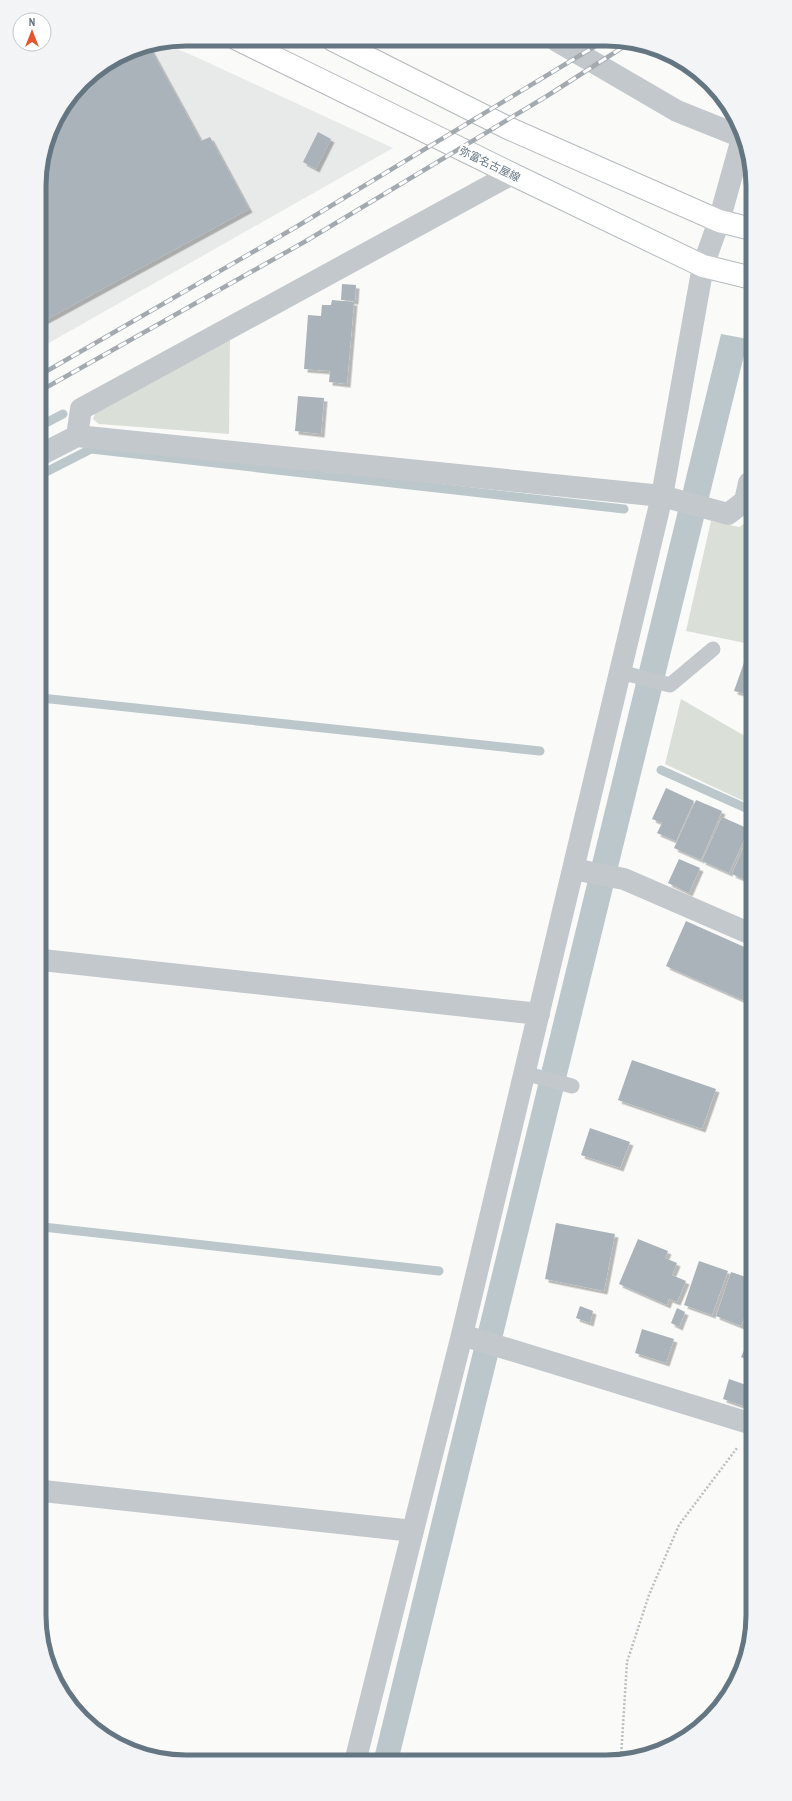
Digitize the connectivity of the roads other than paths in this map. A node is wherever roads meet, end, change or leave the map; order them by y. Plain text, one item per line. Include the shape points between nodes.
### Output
1 (251, 46) edge
2 (345, 46) edge
3 (566, 46) edge
4 (736, 134) edge
5 (740, 144) edge
6 (512, 174) junction
7 (719, 220) junction
8 (746, 227) edge
9 (703, 266) junction
10 (746, 277) edge
11 (77, 436) junction
12 (46, 451) edge
13 (746, 497) edge
14 (667, 498) junction
15 (713, 649) dead end
16 (626, 674) junction
17 (579, 870) junction
18 (746, 932) edge
19 (46, 960) edge
20 (538, 1014) junction
21 (530, 1075) junction
22 (572, 1086) dead end
23 (467, 1336) junction
24 (746, 1422) edge
25 (46, 1491) edge
26 (413, 1531) junction
27 (357, 1755) edge

1 - 6 main road, 弥富名古屋線
2 - 7 main road via 508,128
3 - 4 street via 677,111
5 - 7 street
6 - 9 main road, 弥富名古屋線
6 - 11 street via 81,409
7 - 8 main road
7 - 9 street
9 - 10 main road, 弥富名古屋線
9 - 14 street
11 - 12 street
11 - 14 street
13 - 14 street via 745,502 728,514
14 - 16 street
15 - 16 lane via 670,685
16 - 17 street
17 - 18 street via 624,879
17 - 20 street
19 - 20 street
20 - 21 street
21 - 22 lane
21 - 23 street
23 - 24 street
23 - 26 street
25 - 26 street
26 - 27 street

